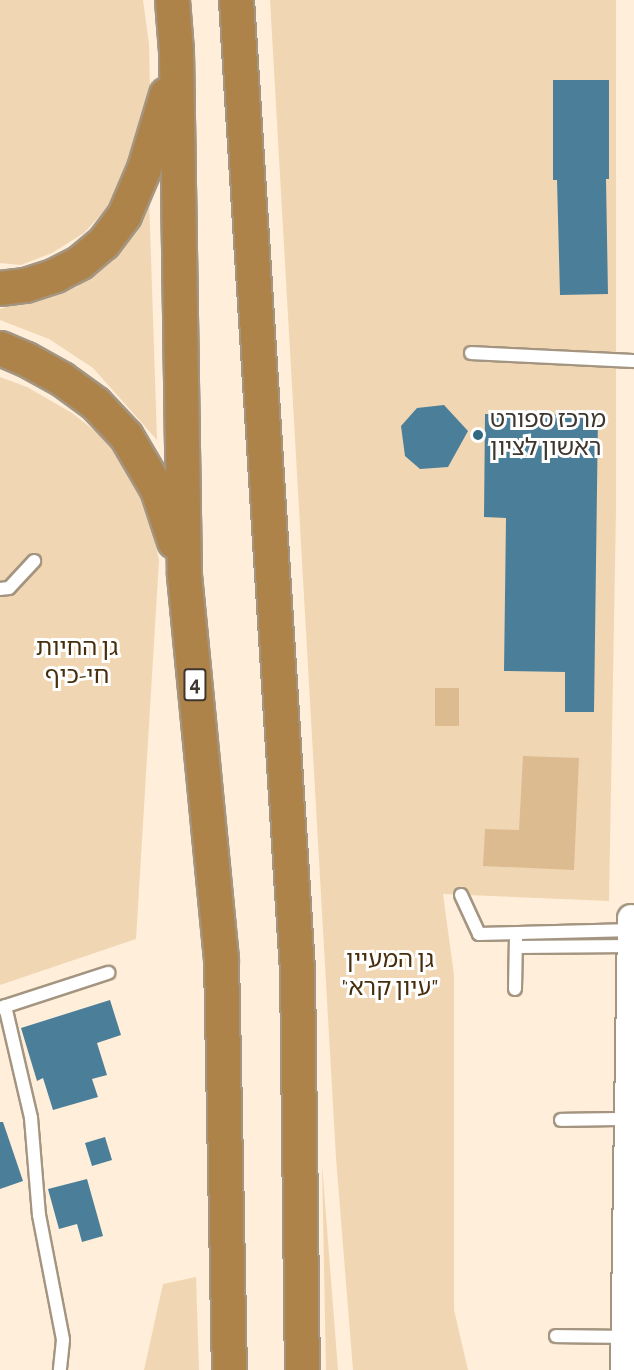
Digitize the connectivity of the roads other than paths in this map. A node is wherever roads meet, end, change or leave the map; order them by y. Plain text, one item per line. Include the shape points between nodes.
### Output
1 (172, 0) edge
2 (236, 0) edge
3 (176, 51) junction
4 (0, 288) edge
5 (0, 348) edge
6 (471, 353) dead end
7 (634, 361) edge
8 (34, 561) dead end
9 (184, 575) junction
10 (0, 590) edge
11 (461, 895) dead end
12 (631, 931) edge
13 (516, 932) junction
14 (516, 947) junction
15 (108, 973) dead end
16 (515, 989) dead end
17 (3, 1007) edge
18 (628, 1119) junction
19 (561, 1120) dead end
20 (556, 1336) dead end
21 (624, 1337) junction
22 (60, 1370) edge
23 (230, 1370) edge
24 (302, 1370) edge
25 (624, 1370) edge

1 - 3 highway, 4
2 - 24 highway via 297,969
3 - 4 highway via 144,168 124,214 103,243 80,262 55,275 26,285
3 - 9 highway, 4
5 - 9 highway via 62,379 95,403 126,436 157,489
6 - 7 lane
8 - 10 lane via 9,588
9 - 23 highway, 4 via 221,958
11 - 13 lane via 479,934
12 - 13 lane
12 - 14 lane
12 - 18 street
13 - 14 lane
14 - 16 lane
15 - 17 lane
17 - 22 lane via 31,1118 39,1215 63,1340
18 - 19 lane
18 - 21 street
20 - 21 lane
21 - 25 street

